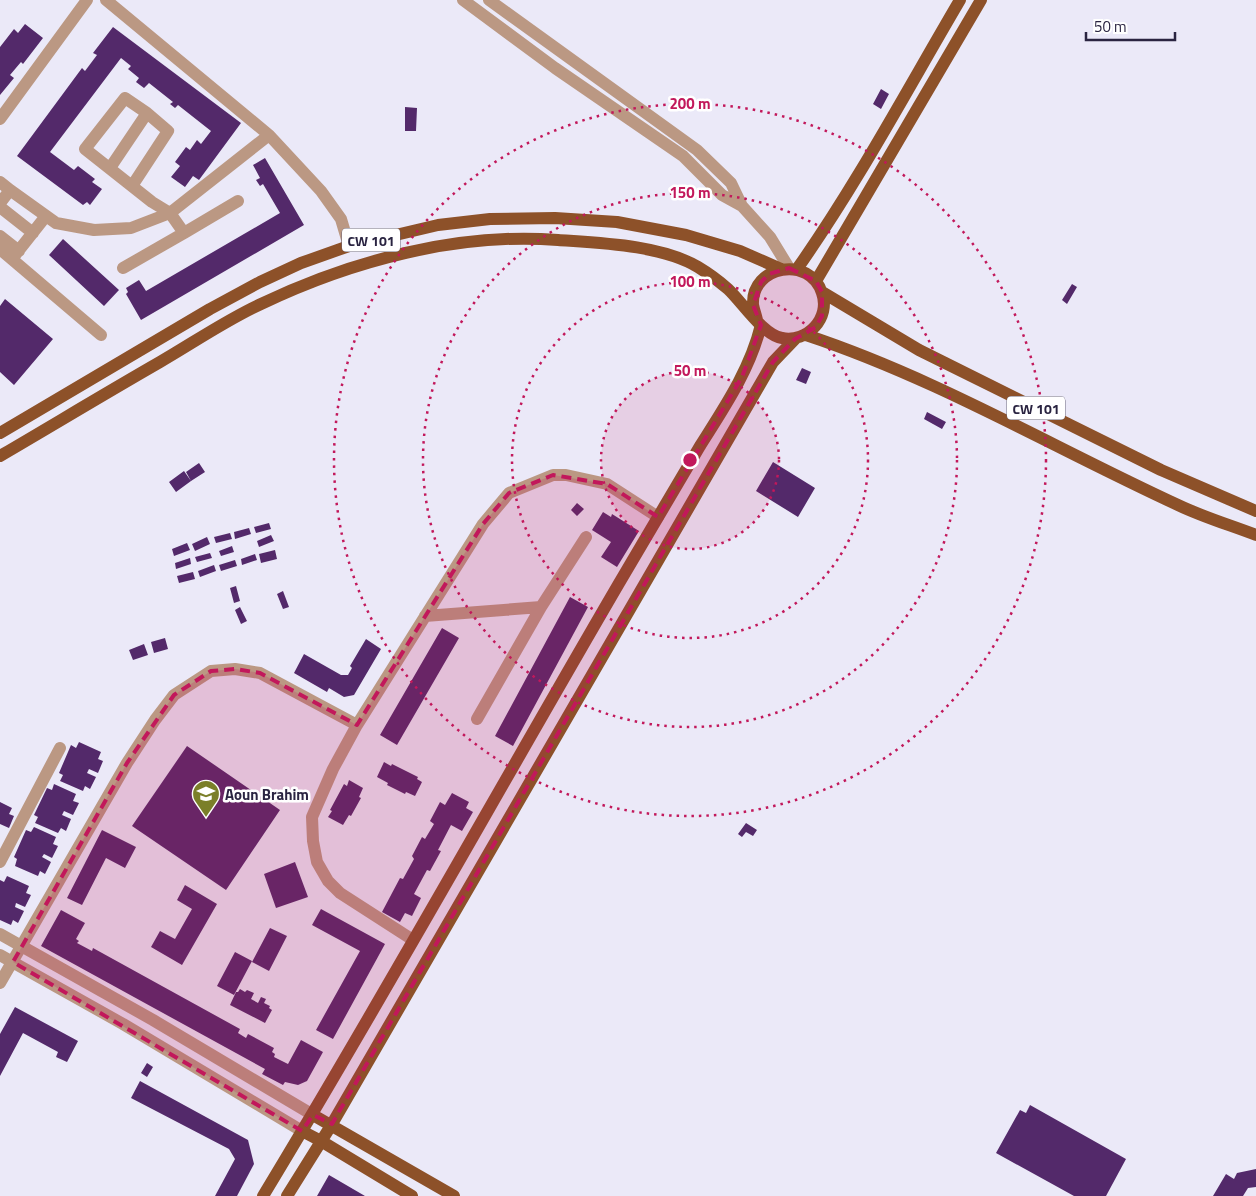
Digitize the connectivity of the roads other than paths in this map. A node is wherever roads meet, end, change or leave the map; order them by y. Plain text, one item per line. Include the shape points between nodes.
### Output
1 (87, 0) edge
2 (106, 0) edge
3 (463, 0) edge
4 (490, 0) edge
5 (960, 0) edge
6 (981, 0) edge
7 (481, 14) junction
8 (147, 114) junction
9 (0, 119) edge
10 (269, 135) junction
11 (110, 168) junction
12 (5, 186) edge
13 (132, 186) junction
14 (238, 201) dead end
15 (0, 203) edge
16 (742, 206) junction
17 (0, 207) edge
18 (170, 213) junction
19 (46, 216) junction
20 (33, 233) junction
21 (184, 233) junction
22 (0, 236) edge
23 (349, 246) junction
24 (0, 249) edge
25 (16, 255) junction
26 (123, 268) dead end
27 (789, 269) junction
28 (819, 287) junction
29 (759, 323) junction
30 (101, 335) dead end
31 (801, 337) junction
32 (0, 434) edge
33 (0, 456) edge
34 (1256, 511) edge
35 (658, 517) junction
36 (1256, 535) edge
37 (586, 537) dead end
38 (541, 607) junction
39 (425, 616) junction
40 (477, 719) dead end
41 (357, 725) junction
42 (60, 748) dead end
43 (0, 862) edge
44 (0, 934) edge
45 (412, 940) junction
46 (22, 946) junction
47 (0, 955) edge
48 (13, 962) junction
49 (0, 983) edge
50 (313, 1115) junction
51 (332, 1124) junction
52 (302, 1131) junction
53 (321, 1141) junction
54 (263, 1196) edge
55 (287, 1196) edge
56 (412, 1196) edge
57 (454, 1196) edge

1 - 9 street
2 - 10 street
3 - 7 street
4 - 7 street
4 - 16 street via 697,150 731,183
5 - 27 main road via 818,239
6 - 28 main road
7 - 16 street via 683,156 722,195
8 - 11 street
8 - 11 street via 125,98 85,149
8 - 13 street via 168,131
10 - 18 street
10 - 23 street via 321,191 340,219
11 - 13 street
12 - 15 street
12 - 19 street
13 - 18 street
14 - 21 street
16 - 27 street via 770,237
17 - 20 street
18 - 19 street via 131,228 94,230 56,223
18 - 21 street
19 - 20 street
20 - 25 street
21 - 26 street
22 - 25 street
23 - 27 main road, CW 101 via 438,225 490,219 555,218 617,222 686,235
23 - 32 main road, CW 101 via 293,267 218,304
24 - 25 street
25 - 30 street
27 - 28 main road via 807,273
27 - 29 main road via 770,274 761,282 753,305
28 - 31 main road via 824,304 822,316 816,327
28 - 34 main road, CW 101 via 919,350 1161,470
29 - 31 main road via 775,337
29 - 33 main road, CW 101 via 728,289 696,266 658,251 556,239 493,240 392,255 259,304
29 - 35 main road via 757,343 742,377
31 - 36 main road, CW 101 via 882,363 1180,506
31 - 51 main road via 773,362
35 - 39 street via 607,484 566,475 553,475 509,493 483,524
35 - 45 main road
37 - 38 street
38 - 39 street
38 - 40 street
39 - 41 street
41 - 45 street via 312,817 317,862 340,893
41 - 46 street via 260,673 244,670 211,671 174,695 127,763
42 - 43 street
44 - 46 street
45 - 50 main road
46 - 48 street
46 - 50 street
47 - 48 street
48 - 49 street
48 - 52 street
50 - 51 main road
50 - 52 main road
51 - 53 main road
51 - 57 main road
52 - 53 main road
52 - 54 main road
53 - 55 main road
53 - 56 main road

